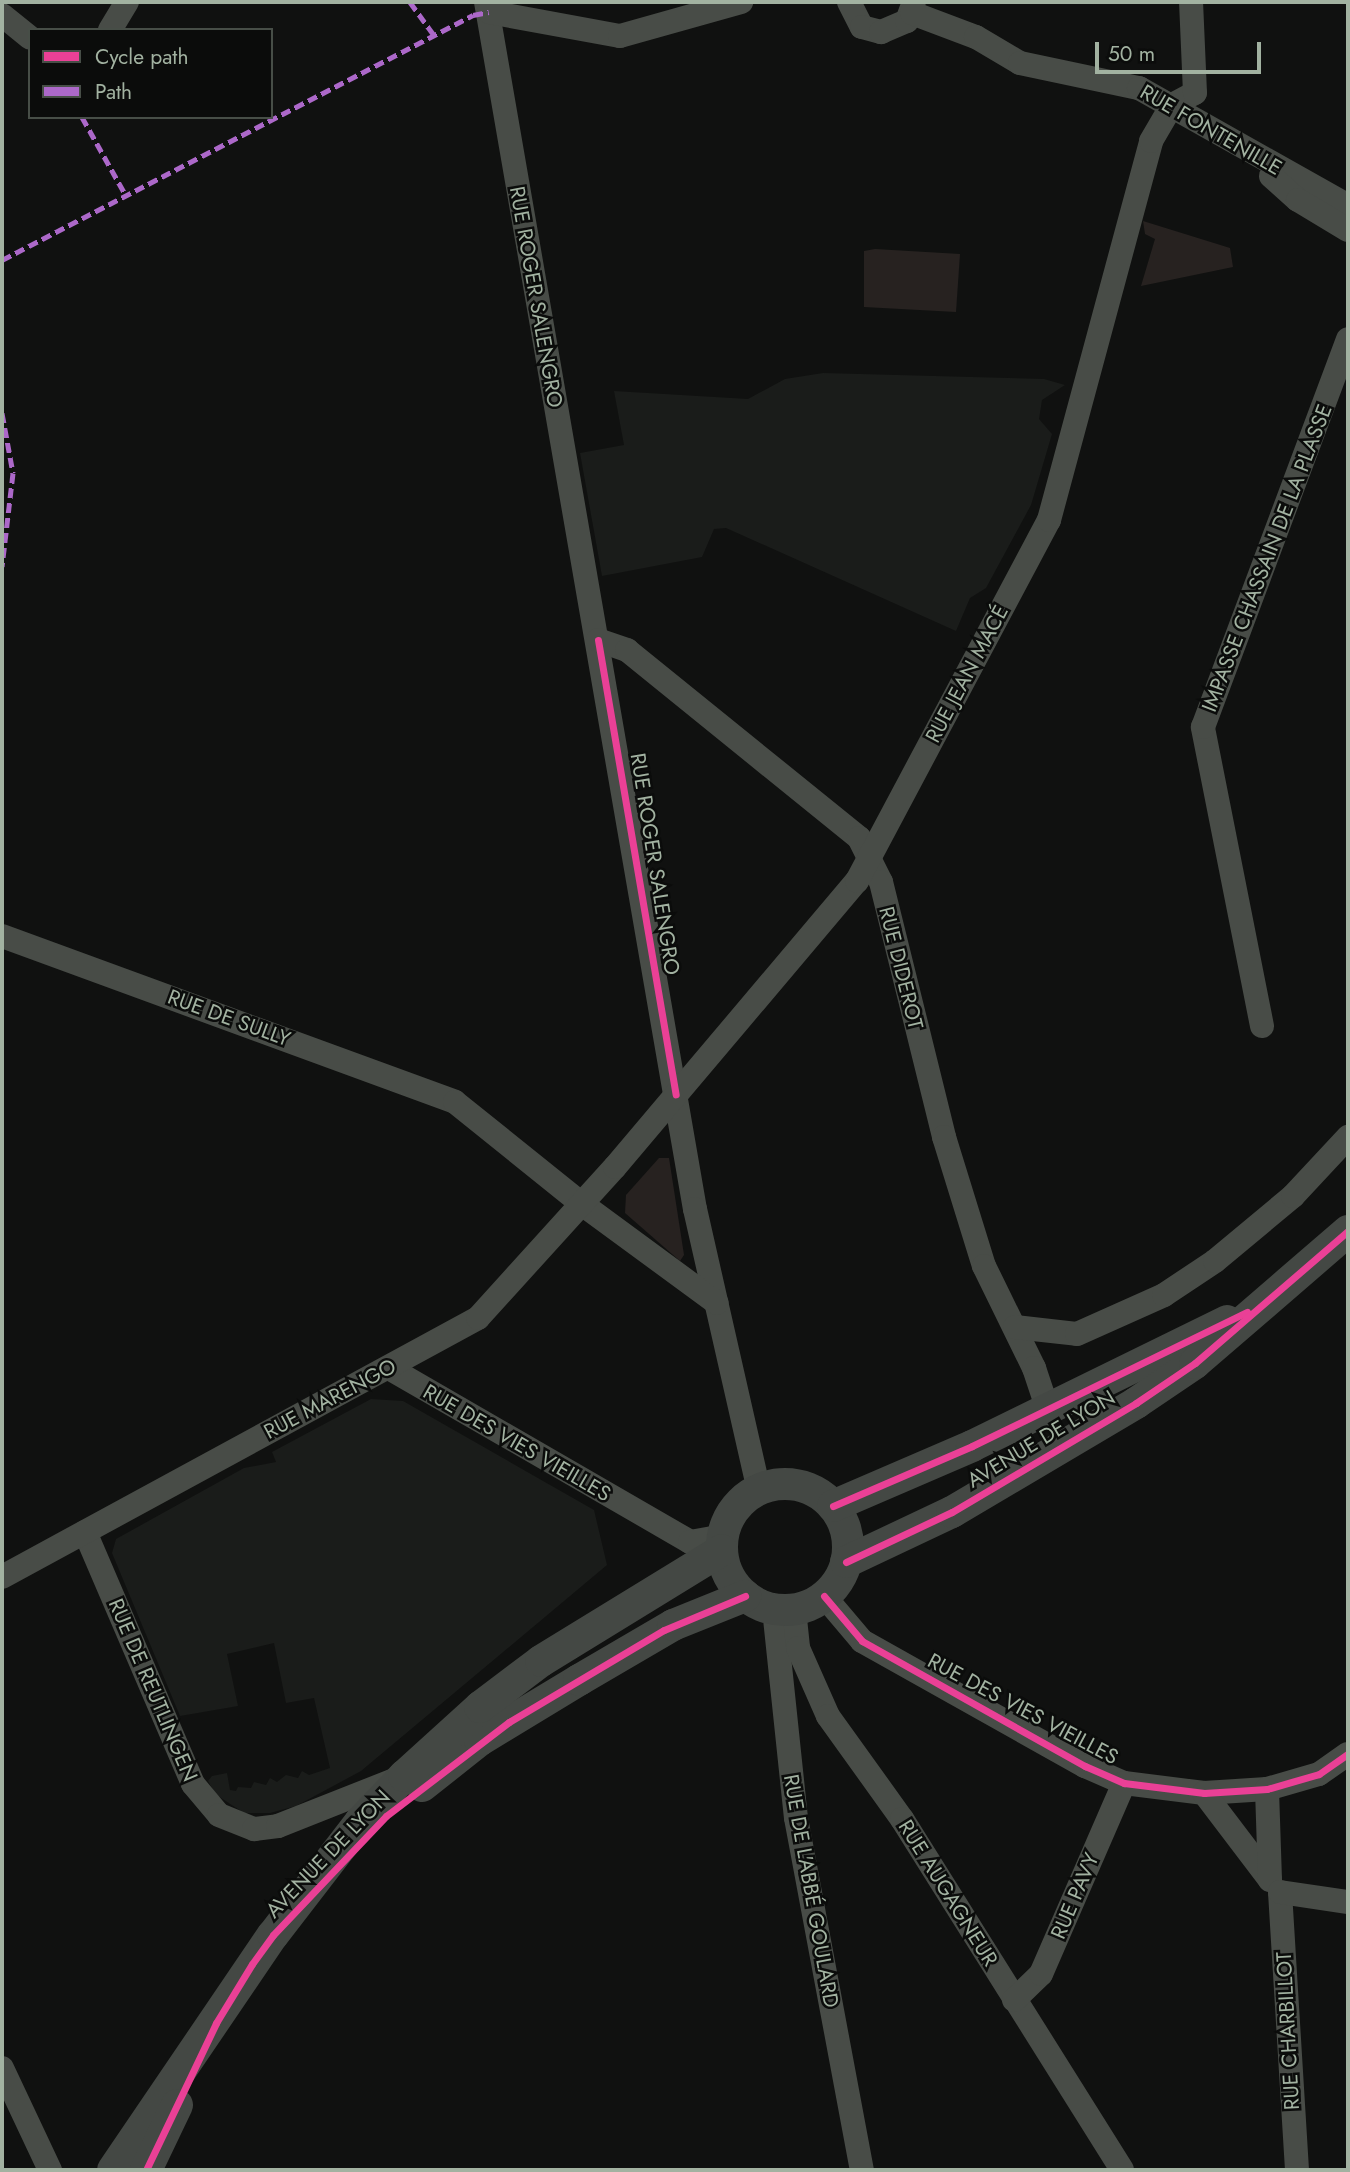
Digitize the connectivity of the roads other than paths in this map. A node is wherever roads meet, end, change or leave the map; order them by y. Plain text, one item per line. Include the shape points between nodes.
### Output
1 (127, 2) edge
2 (741, 2) edge
3 (849, 2) edge
4 (1191, 2) edge
5 (487, 7) edge
6 (913, 7) edge
7 (2, 15) edge
8 (111, 28) edge
9 (28, 36) edge
10 (1172, 105) junction
11 (1246, 151) junction
12 (1348, 206) edge
13 (1348, 230) edge
14 (1348, 339) edge
15 (598, 640) junction
16 (870, 858) junction
17 (2, 936) edge
18 (1262, 1026) dead end
19 (676, 1094) junction
20 (1348, 1137) edge
21 (615, 1167) joint
22 (582, 1204) junction
23 (1348, 1231) edge
24 (1273, 1300) junction
25 (717, 1303) junction
26 (1015, 1327) junction
27 (389, 1368) junction
28 (1048, 1410) junction
29 (759, 1490) junction
30 (833, 1506) junction
31 (85, 1532) junction
32 (722, 1543) junction
33 (846, 1562) junction
34 (2, 1577) edge
35 (745, 1596) junction
36 (824, 1596) junction
37 (784, 1609) junction
38 (1348, 1754) edge
39 (404, 1776) junction
40 (1124, 1783) junction
41 (1267, 1789) junction
42 (1205, 1793) junction
43 (1275, 1886) junction
44 (1348, 1902) edge
45 (273, 1935) junction
46 (1014, 2000) junction
47 (216, 2023) junction
48 (2, 2068) edge
49 (44, 2168) edge
50 (113, 2170) edge
51 (146, 2170) edge
52 (862, 2170) edge
53 (1122, 2170) edge
54 (1297, 2170) edge

1 - 8 street
2 - 5 street via 620,36
3 - 6 street via 855,18 871,31 900,27
4 - 10 street via 1195,93
5 - 15 street, RUE ROGER SALENGRO
6 - 10 street, RUE FONTENILLE via 1020,62 1128,85
7 - 9 street
10 - 11 street, RUE FONTENILLE
10 - 16 street, RUE JEAN MACÉ via 1151,141 1049,520
11 - 12 street, RUE FONTENILLE
11 - 13 street via 1298,200
14 - 18 street, IMPASSE CHASSAIN DE LA PLASSE via 1203,727
15 - 16 street, RUE DIDEROT via 627,650 823,806 859,838
15 - 19 street, RUE ROGER SALENGRO
16 - 19 street, RUE JEAN MACÉ via 857,881
16 - 26 street, RUE DIDEROT via 881,882 952,1167 961,1183 984,1266
17 - 22 street, RUE DE SULLY via 456,1102
19 - 21 street, RUE JEAN MACÉ
19 - 25 street, RUE ROGER SALENGRO
20 - 26 street via 1293,1196 1215,1261 1164,1294 1077,1334
21 - 22 street, RUE MARENGO
22 - 25 street, RUE DE SULLY
22 - 27 street, RUE MARENGO via 478,1318
23 - 24 main road, AVENUE DE LYON
24 - 28 main road, AVENUE DE LYON
24 - 33 main road, AVENUE DE LYON via 1136,1403 952,1512
25 - 29 street, RUE ROGER SALENGRO
26 - 28 street, RUE DIDEROT
27 - 31 street, RUE MARENGO
27 - 32 street, RUE DES VIES VIEILLES via 690,1542
28 - 30 main road, AVENUE DE LYON
29 - 30 main road via 799,1486
29 - 32 main road via 742,1501
30 - 33 main road via 845,1533
31 - 34 street, RUE MARENGO
31 - 39 street, RUE DE REUTLINGEN via 193,1784 219,1815 254,1829 278,1826
32 - 35 main road via 733,1583
32 - 39 main road, AVENUE DE LYON via 541,1661 480,1707
33 - 36 main road
35 - 37 main road
35 - 45 main road, AVENUE DE LYON via 664,1630 480,1740 386,1816
36 - 37 main road
36 - 40 street, RUE DES VIES VIEILLES via 862,1641 1085,1766
37 - 46 street, RUE AUGAGNEUR via 828,1716 902,1819
37 - 52 street, RUE DE L'ABBÉ GOULARD via 796,1818
38 - 41 street, RUE DES VIES VIEILLES via 1319,1774
39 - 45 main road, AVENUE DE LYON via 360,1822
40 - 42 street, RUE DES VIES VIEILLES
40 - 46 street, RUE PAVY via 1041,1974
41 - 42 street, RUE DES VIES VIEILLES
41 - 43 street, RUE CHARBILLOT
42 - 43 street
43 - 44 street
43 - 54 street, RUE CHARBILLOT
45 - 47 main road, AVENUE DE LYON
46 - 53 street, RUE AUGAGNEUR
47 - 50 main road, AVENUE DE LYON
47 - 51 main road, AVENUE DE LYON
48 - 49 street

